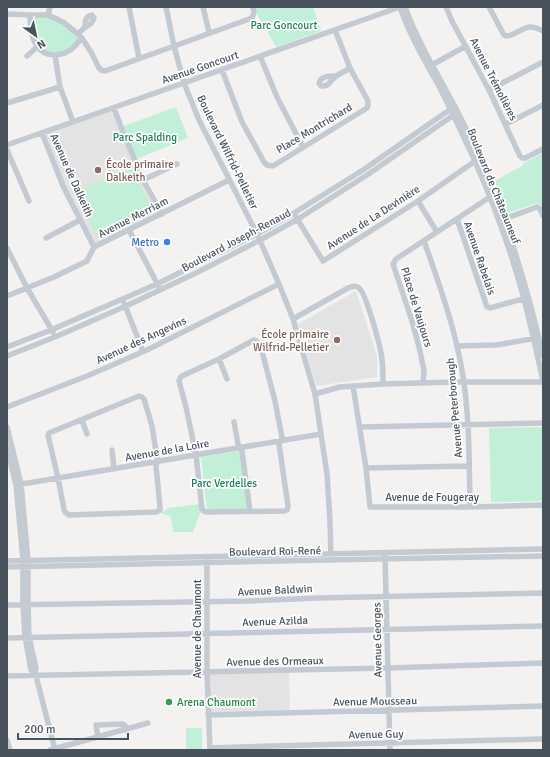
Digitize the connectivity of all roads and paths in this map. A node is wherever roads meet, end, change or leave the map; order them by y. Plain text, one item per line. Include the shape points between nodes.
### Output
1 (14, 7) edge
2 (50, 7) edge
3 (129, 7) edge
4 (166, 7) edge
5 (203, 7) edge
6 (253, 7) edge
7 (400, 7) edge
8 (405, 7) edge
9 (446, 7) edge
10 (489, 7) edge
11 (7, 14) edge
12 (15, 14) junction
13 (30, 15) junction
14 (48, 15) junction
15 (86, 27) dead end
16 (335, 30) junction
17 (543, 31) edge
18 (209, 32) junction
19 (80, 36) junction
20 (174, 46) junction
21 (466, 46) junction
22 (37, 47) junction
23 (55, 55) junction
24 (27, 56) dead end
25 (260, 56) junction
26 (139, 58) junction
27 (543, 62) edge
28 (430, 66) junction
29 (350, 68) junction
30 (222, 70) junction
31 (335, 76) dead end
32 (184, 83) junction
33 (60, 87) junction
34 (489, 90) junction
35 (7, 103) edge
36 (543, 105) edge
37 (114, 108) junction
38 (454, 111) junction
39 (73, 122) junction
40 (506, 124) junction
41 (42, 133) junction
42 (7, 145) edge
43 (303, 147) junction
44 (543, 149) edge
45 (7, 150) edge
46 (477, 160) junction
47 (177, 164) dead end
48 (143, 180) junction
49 (229, 180) junction
50 (492, 196) junction
51 (29, 201) dead end
52 (418, 201) junction
53 (294, 213) junction
54 (162, 214) junction
55 (543, 216) edge
56 (298, 219) junction
57 (457, 219) junction
58 (501, 219) junction
59 (80, 220) junction
60 (129, 230) junction
61 (437, 232) junction
62 (257, 234) junction
63 (46, 238) dead end
64 (260, 240) junction
65 (424, 240) junction
66 (94, 247) junction
67 (7, 248) edge
68 (229, 248) junction
69 (232, 254) junction
70 (194, 266) junction
71 (198, 272) junction
72 (157, 284) junction
73 (279, 284) junction
74 (27, 288) junction
75 (161, 290) junction
76 (7, 296) edge
77 (526, 298) junction
78 (122, 299) junction
79 (126, 306) junction
80 (293, 320) junction
81 (51, 330) junction
82 (55, 337) junction
83 (536, 338) junction
84 (458, 346) junction
85 (7, 347) edge
86 (143, 351) junction
87 (7, 356) edge
88 (543, 356) edge
89 (219, 359) junction
90 (227, 379) dead end
91 (543, 382) edge
92 (423, 383) junction
93 (464, 383) junction
94 (383, 384) junction
95 (353, 386) junction
96 (315, 394) junction
97 (7, 407) edge
98 (82, 420) junction
99 (234, 422) dead end
100 (543, 422) edge
101 (468, 424) junction
102 (7, 427) edge
103 (360, 427) junction
104 (87, 434) dead end
105 (321, 434) junction
106 (280, 441) junction
107 (7, 448) edge
108 (240, 448) junction
109 (112, 450) dead end
110 (196, 455) junction
111 (11, 458) edge
112 (156, 462) junction
113 (469, 466) junction
114 (366, 468) junction
115 (114, 469) junction
116 (58, 478) junction
117 (19, 485) junction
118 (543, 505) edge
119 (470, 507) junction
120 (250, 512) junction
121 (543, 549) edge
122 (385, 556) junction
123 (543, 556) edge
124 (331, 557) junction
125 (207, 560) junction
126 (7, 561) edge
127 (25, 564) junction
128 (7, 567) edge
129 (543, 593) edge
130 (386, 596) junction
131 (207, 602) junction
132 (25, 604) junction
133 (7, 605) edge
134 (543, 626) edge
135 (387, 628) junction
136 (207, 633) junction
137 (27, 637) junction
138 (7, 638) edge
139 (543, 664) edge
140 (388, 668) junction
141 (207, 672) junction
142 (35, 674) junction
143 (7, 676) edge
144 (543, 706) edge
145 (389, 710) junction
146 (208, 715) junction
147 (148, 723) dead end
148 (125, 730) junction
149 (98, 737) junction
150 (543, 739) edge
151 (7, 740) edge
152 (390, 743) junction
153 (210, 749) edge
154 (10, 750) edge
155 (53, 750) edge
156 (390, 750) edge

1 - 12 street
2 - 14 street
3 - 26 street
4 - 20 street, Boulevard Wilfrid-Pelletier
5 - 18 street
6 - 18 street via 252,18
7 - 16 street, Avenue Goncourt
7 - 28 street, Boulevard de Châteauneuf via 412,37
8 - 28 street, Boulevard de Châteauneuf
9 - 21 street, Avenue Trémolières
10 - 17 street via 506,36 529,27
11 - 12 street
12 - 13 street
13 - 14 street
13 - 22 street via 32,34
14 - 19 street
15 - 19 street
16 - 25 street, Avenue Goncourt
16 - 29 street, Place Montrichard
18 - 20 street
19 - 23 street via 67,53
19 - 26 street via 101,70 105,71
20 - 26 street
20 - 32 street, Boulevard Wilfrid-Pelletier
21 - 28 street
21 - 34 street, Avenue Trémolières
22 - 23 street via 45,53
22 - 24 street
23 - 33 street
25 - 30 street, Avenue Goncourt
25 - 43 street via 277,97
27 - 34 street
28 - 38 street, Boulevard de Châteauneuf
29 - 31 street
29 - 43 street, Place Montrichard via 368,101 367,108
30 - 32 street, Avenue Goncourt
30 - 43 street, Place Montrichard via 242,122 267,165 272,166
32 - 37 street, Avenue Goncourt
32 - 49 street, Boulevard Wilfrid-Pelletier
33 - 35 street
33 - 39 street
34 - 40 street, Avenue Trémolières
36 - 40 street
37 - 39 street, Avenue Goncourt
37 - 48 street
38 - 46 street, Boulevard de Châteauneuf
38 - 53 street, Boulevard Joseph-Renaud
38 - 56 street, Boulevard Joseph-Renaud via 367,175
39 - 41 street, Avenue Goncourt
40 - 44 street, Avenue Trémolières via 520,156 524,158
41 - 42 street, Avenue Goncourt
41 - 59 street, Avenue de Dalkeith
45 - 51 street
46 - 50 street, Boulevard de Châteauneuf
46 - 52 street, Avenue de La Devinière
47 - 48 street
48 - 54 street
49 - 54 street, Avenue Merriam
49 - 62 street, Boulevard Wilfrid-Pelletier
50 - 57 street, Place de Vaujours
50 - 58 street, Boulevard de Châteauneuf
52 - 56 street, Avenue de La Devinière via 322,261
52 - 61 street
53 - 56 street, Avenue de La Devinière
53 - 62 street, Boulevard Joseph-Renaud
54 - 60 street, Avenue Merriam
55 - 58 street via 541,209 536,207
56 - 64 street, Boulevard Joseph-Renaud
57 - 61 street, Place de Vaujours
57 - 77 street, Avenue Rabelais via 487,307
58 - 77 street, Boulevard de Châteauneuf
59 - 63 street
59 - 66 street, Avenue de Dalkeith
60 - 66 street, Avenue Merriam
60 - 72 street
61 - 65 street, Place de Vaujours
62 - 64 street, Boulevard Wilfrid-Pelletier
62 - 68 street, Boulevard Joseph-Renaud
64 - 69 street, Boulevard Joseph-Renaud
64 - 73 street, Boulevard Wilfrid-Pelletier
65 - 84 street, Avenue Peterborough
65 - 92 street, Place de Vaujours via 396,259 393,264 419,347 424,370
66 - 74 street, Avenue Merriam via 87,261
67 - 74 street
68 - 69 street
68 - 70 street, Boulevard Joseph-Renaud
69 - 71 street, Boulevard Joseph-Renaud
70 - 71 street
70 - 72 street, Boulevard Joseph-Renaud
71 - 75 street, Boulevard Joseph-Renaud
72 - 75 street
72 - 78 street, Boulevard Joseph-Renaud
73 - 80 street, Boulevard Wilfrid-Pelletier
73 - 86 street, Avenue des Angevins
74 - 76 street, Avenue Merriam
74 - 81 street
75 - 79 street, Boulevard Joseph-Renaud
77 - 83 street, Boulevard de Châteauneuf
78 - 79 street
78 - 81 street, Boulevard Joseph-Renaud
79 - 82 street, Boulevard Joseph-Renaud
79 - 86 street
80 - 94 street via 348,288 358,287 366,300 376,333 382,359
80 - 96 street, Boulevard Wilfrid-Pelletier
81 - 82 street
81 - 85 street, Boulevard Joseph-Renaud
82 - 87 street, Boulevard Joseph-Renaud
83 - 84 street via 496,345
83 - 88 street, Boulevard de Châteauneuf
83 - 91 street, Boulevard de Châteauneuf
84 - 93 street, Avenue Peterborough
86 - 97 street, Avenue des Angevins
89 - 90 street
89 - 106 street via 254,340 260,344 275,401 282,437
89 - 110 street via 182,376 179,381
91 - 93 street
92 - 93 street
92 - 94 street
93 - 101 street, Avenue Peterborough
94 - 95 street
95 - 96 street
95 - 103 street, Avenue de Fougeray
96 - 105 street, Boulevard Wilfrid-Pelletier
98 - 104 street
98 - 112 street via 139,396 142,397 152,426
98 - 116 street via 48,435
99 - 108 street
100 - 101 street
101 - 103 street
101 - 113 street, Avenue Peterborough
102 - 111 street
103 - 114 street, Avenue de Fougeray
105 - 106 street, Avenue de la Loire
105 - 124 street, Boulevard Wilfrid-Pelletier via 329,498
106 - 108 street, Avenue de la Loire
106 - 120 street via 287,510
107 - 111 street
108 - 110 street, Avenue de la Loire
108 - 120 street
109 - 115 street
110 - 112 street, Avenue de la Loire
110 - 120 street via 204,511
111 - 117 street
112 - 115 street, Avenue de la Loire
112 - 116 street via 160,510 156,512 69,515 64,509
113 - 114 street
113 - 119 street, Avenue Peterborough
114 - 119 street, Avenue de Fougeray via 370,506
115 - 116 street, Avenue de la Loire
116 - 117 street, Avenue de la Loire
117 - 127 street
118 - 119 street, Avenue de Fougeray
121 - 122 street, Boulevard Roi-René
122 - 123 street, Boulevard Roi-René
122 - 124 street, Boulevard Roi-René
122 - 130 street, Avenue Georges
124 - 125 street, Boulevard Roi-René
125 - 127 street, Boulevard Roi-René
125 - 131 street, Avenue de Chaumont
126 - 127 street, Boulevard Roi-René
127 - 128 street, Boulevard Roi-René
127 - 132 street
129 - 130 street, Avenue Baldwin
130 - 131 street, Avenue Baldwin
130 - 135 street, Avenue Georges
131 - 132 street, Avenue Baldwin
131 - 136 street, Avenue de Chaumont
132 - 133 street, Avenue Baldwin
132 - 137 street
134 - 135 street, Avenue Azilda
135 - 136 street, Avenue Azilda
135 - 140 street, Avenue Georges
136 - 137 street, Avenue Azilda
136 - 141 street, Avenue de Chaumont
137 - 138 street, Avenue Azilda
137 - 142 street via 36,668
139 - 140 street, Avenue des Ormeaux
140 - 141 street, Avenue des Ormeaux
140 - 145 street, Avenue Georges
141 - 142 street, Avenue des Ormeaux
141 - 146 street, Avenue de Chaumont
142 - 143 street, Avenue des Ormeaux
142 - 155 street
144 - 145 street, Avenue Mousseau
145 - 146 street, Avenue Mousseau
145 - 152 street, Avenue Georges
146 - 153 street, Avenue de Chaumont
147 - 148 street
148 - 149 street
148 - 149 street via 125,725 122,724 96,726
149 - 155 street
150 - 152 street, Avenue Guy
151 - 154 street
152 - 153 street, Avenue Guy
152 - 156 street, Avenue Georges

